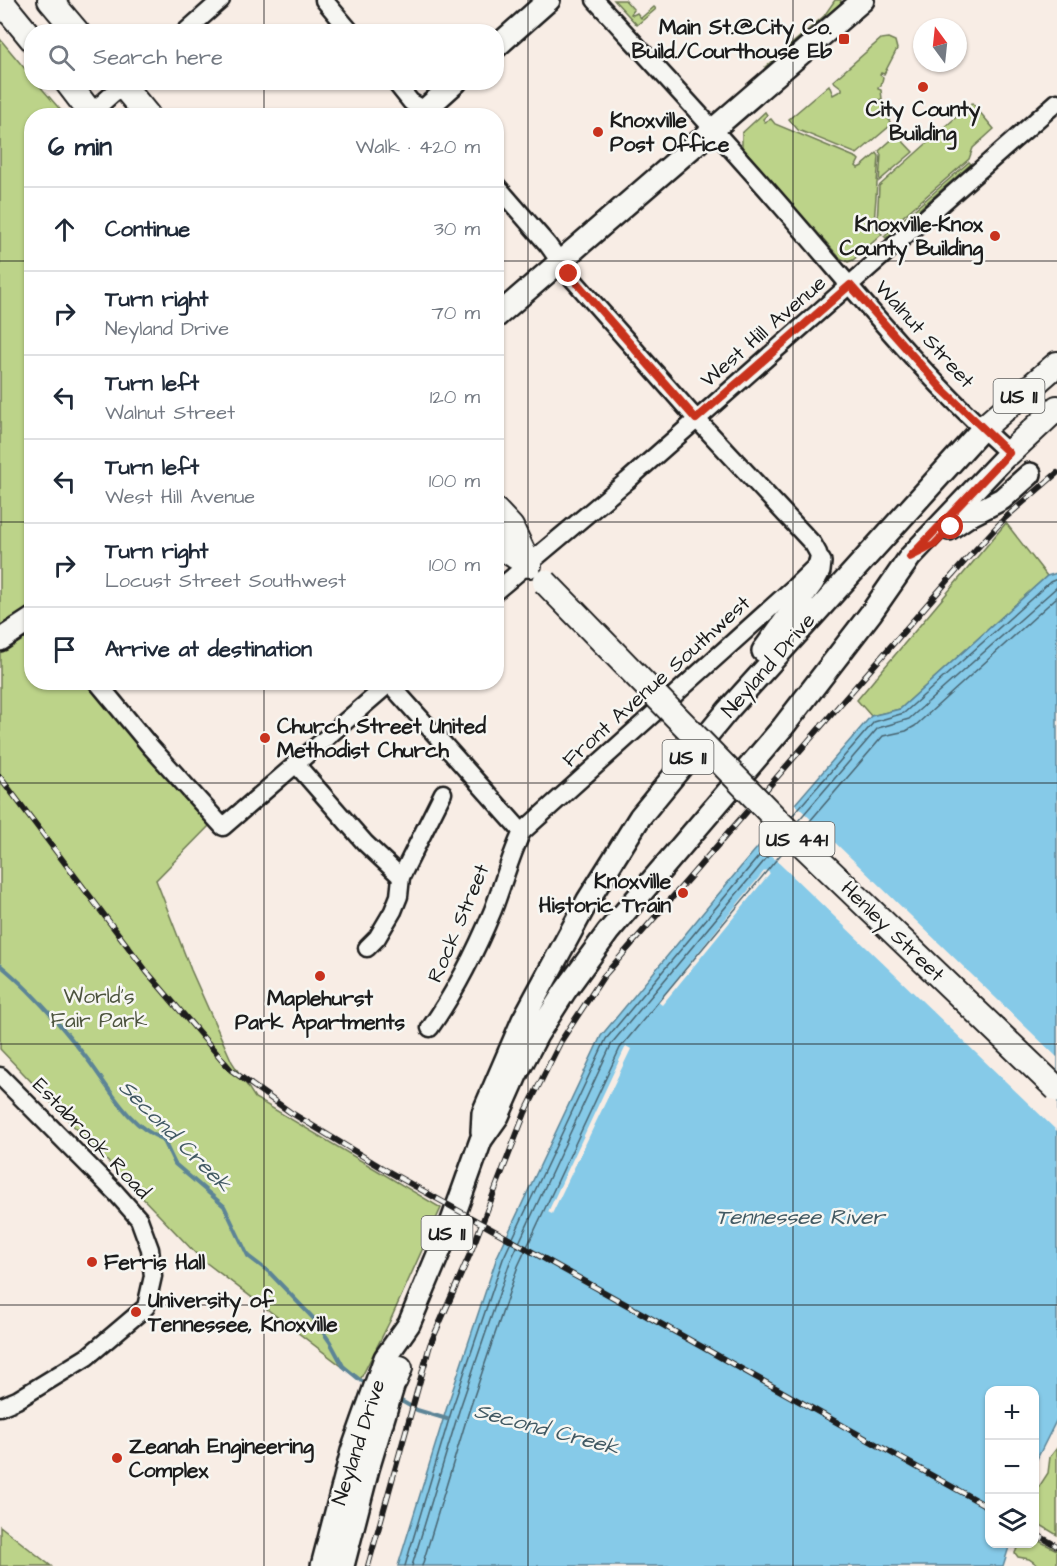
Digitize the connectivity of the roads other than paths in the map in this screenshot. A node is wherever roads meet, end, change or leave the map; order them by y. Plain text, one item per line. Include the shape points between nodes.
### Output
1 (0, 0) edge
2 (50, 0) edge
3 (221, 0) edge
4 (324, 0) edge
5 (549, 0) edge
6 (595, 0) edge
7 (863, 0) edge
8 (70, 24) edge
9 (194, 24) edge
10 (344, 24) edge
11 (24, 29) edge
12 (504, 39) edge
13 (72, 90) edge
14 (117, 90) edge
15 (128, 90) edge
16 (401, 90) edge
17 (448, 90) edge
18 (1057, 102) edge
19 (87, 108) edge
20 (98, 108) edge
21 (142, 108) edge
22 (419, 108) edge
23 (431, 108) edge
24 (715, 130) junction
25 (504, 194) edge
26 (562, 261) junction
27 (850, 285) junction
28 (504, 310) edge
29 (1057, 364) edge
30 (1057, 408) edge
31 (696, 419) junction
32 (982, 429) junction
33 (1009, 453) junction
34 (1030, 474) dead end
35 (504, 520) edge
36 (504, 550) edge
37 (910, 557) junction
38 (820, 562) junction
39 (537, 574) junction
40 (504, 588) edge
41 (24, 624) edge
42 (0, 640) edge
43 (103, 690) edge
44 (382, 690) edge
45 (396, 690) edge
46 (295, 763) junction
47 (443, 793) dead end
48 (653, 798) junction
49 (522, 832) junction
50 (401, 877) junction
51 (367, 948) dead end
52 (430, 1028) dead end
53 (0, 1076) edge
54 (1057, 1089) edge
55 (482, 1140) junction
56 (0, 1407) edge
57 (373, 1419) junction
58 (322, 1566) edge
59 (343, 1566) edge

1 - 11 highway
2 - 8 highway
3 - 9 street
4 - 10 street
5 - 12 main road
6 - 24 street, Walnut Street
7 - 24 main road
13 - 19 highway
14 - 20 street
15 - 21 highway
16 - 22 street
17 - 23 main road
18 - 27 street, West Hill Avenue
24 - 26 main road
24 - 27 street, Walnut Street
25 - 26 street
26 - 28 main road
26 - 31 street via 570,276
27 - 31 street, West Hill Avenue
27 - 32 street, Walnut Street
29 - 32 highway, Neyland Drive / US 11
30 - 33 highway, Neyland Drive / US 11
31 - 38 street via 813,544
31 - 39 street, West Hill Avenue
32 - 33 street, Walnut Street
32 - 48 main road, Neyland Drive / US 11
33 - 37 main road, Neyland Drive / US 11
34 - 37 main road via 1002,499 966,517 934,545
35 - 39 highway, Henley Street / US 441
36 - 39 highway, Henley Street
37 - 55 main road, Neyland Drive / US 11 via 783,728 608,932 537,1035 498,1116
38 - 48 main road via 813,582 771,641 676,754
38 - 49 street, Front Avenue Southwest
39 - 40 street, West Hill Avenue
39 - 54 highway, Henley Street / US 441, bridge via 780,823
41 - 42 main road
43 - 46 street via 224,827
44 - 46 street
45 - 49 street
46 - 50 street via 365,843
47 - 50 street
48 - 55 main road, Neyland Drive / US 11 via 588,900 523,1020 483,1113
49 - 52 street, Rock Street via 475,951
50 - 51 street via 393,910
53 - 56 street, Estabrook Road via 139,1219 150,1249 153,1276 146,1307 87,1357
55 - 57 main road, Neyland Drive / US 11
57 - 58 main road, Neyland Drive / US 11 via 352,1451
57 - 59 main road, Neyland Drive / US 11

